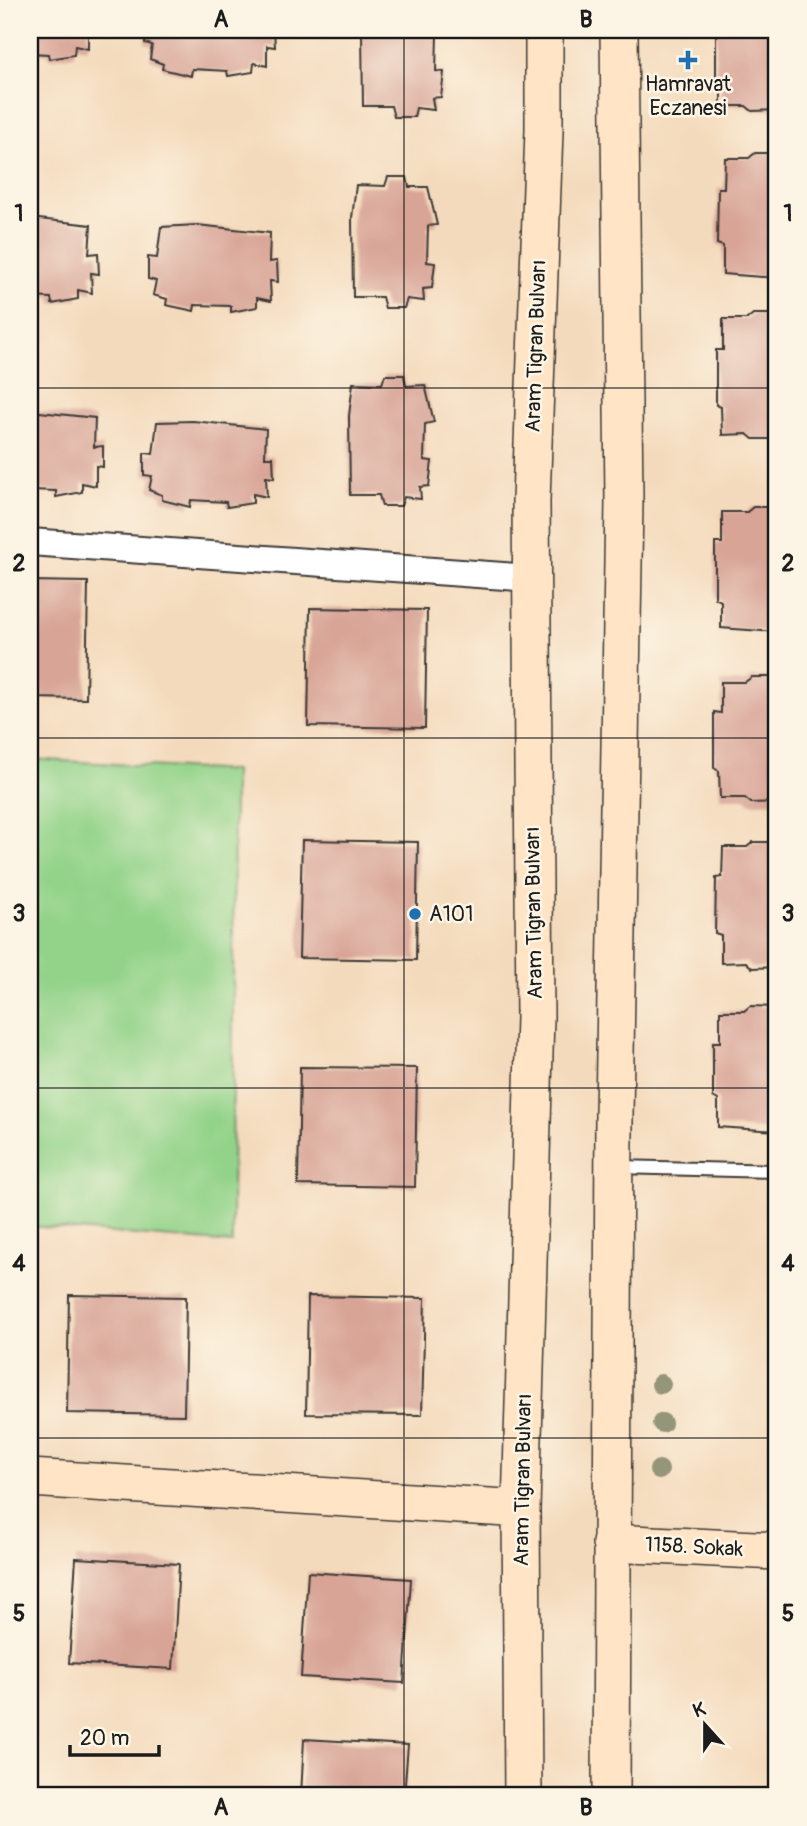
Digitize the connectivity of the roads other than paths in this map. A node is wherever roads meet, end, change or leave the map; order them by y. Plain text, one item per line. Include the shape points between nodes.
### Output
1 (544, 30) edge
2 (619, 30) edge
3 (30, 542) edge
4 (531, 578) junction
5 (614, 1167) junction
6 (777, 1171) edge
7 (30, 1478) edge
8 (521, 1509) junction
9 (611, 1543) junction
10 (777, 1551) edge
11 (523, 1796) edge
12 (611, 1796) edge

1 - 4 main road, Aram Tigran Bulvarı
2 - 5 main road via 624,501
3 - 4 street
4 - 8 main road, Aram Tigran Bulvarı via 535,1017
5 - 6 lane
5 - 9 main road
7 - 8 main road
8 - 11 main road, Aram Tigran Bulvarı
9 - 10 main road, 1158. Sokak
9 - 12 main road

